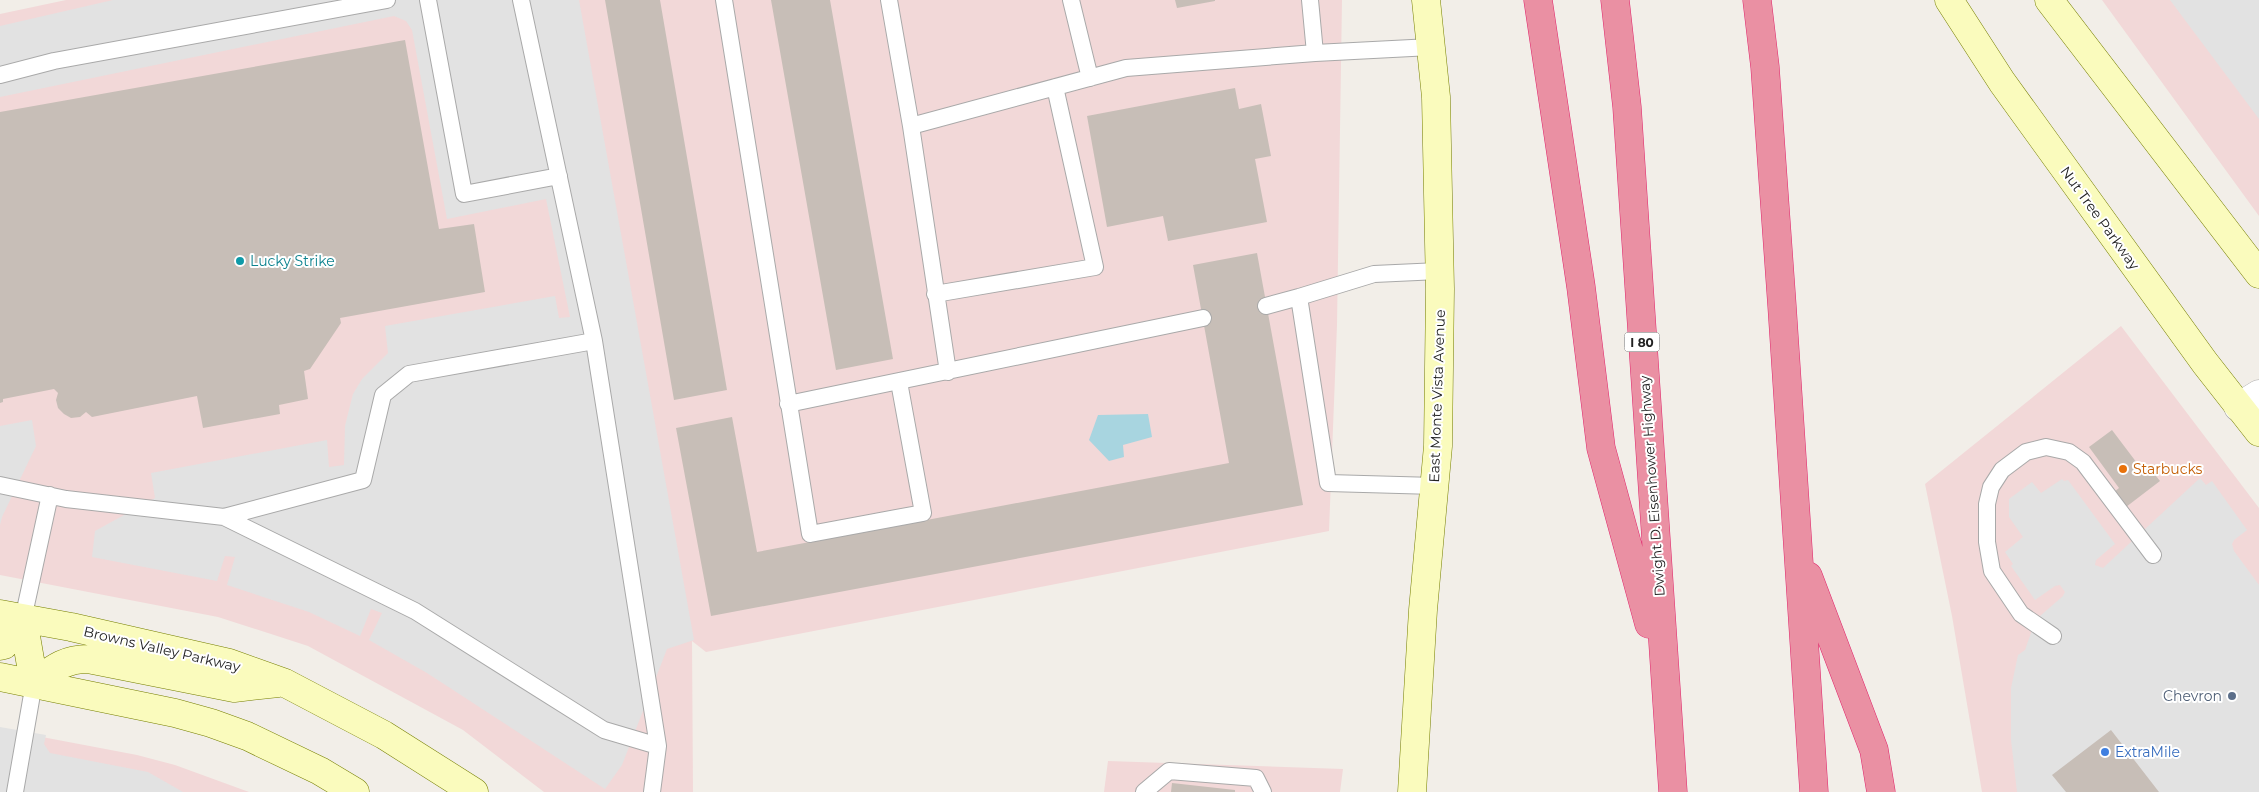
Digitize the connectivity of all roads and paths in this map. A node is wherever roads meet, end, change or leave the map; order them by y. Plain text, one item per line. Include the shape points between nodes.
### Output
1 (387, 0) edge
2 (428, 0) edge
3 (521, 0) edge
4 (724, 0) edge
5 (889, 0) edge
6 (1071, 0) edge
7 (1310, 0) edge
8 (1426, 0) edge
9 (1538, 0) edge
10 (1615, 0) edge
11 (1757, 0) edge
12 (1949, 0) edge
13 (2053, 1) edge
14 (1431, 47) junction
15 (1315, 53) junction
16 (0, 76) edge
17 (1090, 78) junction
18 (1055, 87) junction
19 (911, 126) junction
20 (558, 176) junction
21 (1439, 271) junction
22 (2259, 274) edge
23 (935, 294) junction
24 (1299, 297) junction
25 (1266, 306) dead end
26 (1203, 318) dead end
27 (594, 341) junction
28 (948, 372) junction
29 (899, 382) junction
30 (2249, 401) edge
31 (788, 404) junction
32 (2259, 432) edge
33 (0, 485) edge
34 (1435, 486) junction
35 (50, 495) junction
36 (224, 517) junction
37 (1797, 547) junction
38 (2153, 555) dead end
39 (12, 616) edge
40 (2053, 636) dead end
41 (0, 646) edge
42 (0, 677) edge
43 (34, 683) junction
44 (286, 683) junction
45 (1665, 684) junction
46 (658, 746) junction
47 (14, 792) edge
48 (355, 792) edge
49 (474, 792) edge
50 (652, 792) edge
51 (1144, 792) edge
52 (1263, 792) edge
53 (1412, 792) edge
54 (1673, 792) edge
55 (1814, 792) edge
56 (1881, 792) edge

1 - 16 lane via 54,61
2 - 20 lane via 464,194
3 - 20 lane
4 - 31 lane
5 - 19 lane
6 - 17 lane
7 - 15 lane
8 - 14 main road, East Monte Vista Avenue
9 - 45 highway via 1581,287 1601,448
10 - 45 highway, Dwight D. Eisenhower Highway / I 80 via 1627,107
11 - 37 highway via 1765,67
12 - 30 main road, Nut Tree Parkway via 2002,82 2205,364
13 - 22 main road
14 - 15 lane
14 - 21 main road, East Monte Vista Avenue via 1436,97
15 - 17 lane via 1126,68
17 - 18 lane
18 - 19 lane
18 - 23 lane via 1095,267
19 - 23 lane
20 - 27 lane
21 - 24 lane via 1374,274
21 - 34 main road, East Monte Vista Avenue
23 - 28 lane
24 - 25 lane
24 - 34 lane via 1328,483
26 - 28 lane
27 - 36 lane via 408,374 383,395 363,480
27 - 46 lane
28 - 29 lane
29 - 31 lane
29 - 31 lane via 922,513 810,534
30 - 32 main road, Nut Tree Parkway
33 - 35 lane
34 - 53 main road, East Monte Vista Avenue via 1423,610
35 - 36 lane
35 - 39 lane
36 - 46 lane via 415,611 604,730
37 - 55 highway
37 - 56 highway via 1874,750
38 - 40 lane via 2083,462 2069,452 2046,447 2026,452 2002,470 1991,487 1987,504 1987,542 1992,571 2021,614
39 - 41 main road via 4,644
39 - 43 main road
39 - 44 main road, Browns Valley Parkway via 229,663
42 - 43 main road
43 - 44 main road via 60,664 73,659 88,659 234,688
43 - 47 lane
43 - 48 main road via 211,723 320,771
44 - 49 main road, Browns Valley Parkway via 384,735
45 - 54 highway, Dwight D. Eisenhower Highway / I 80
46 - 50 lane
51 - 52 lane via 1169,771 1256,778

